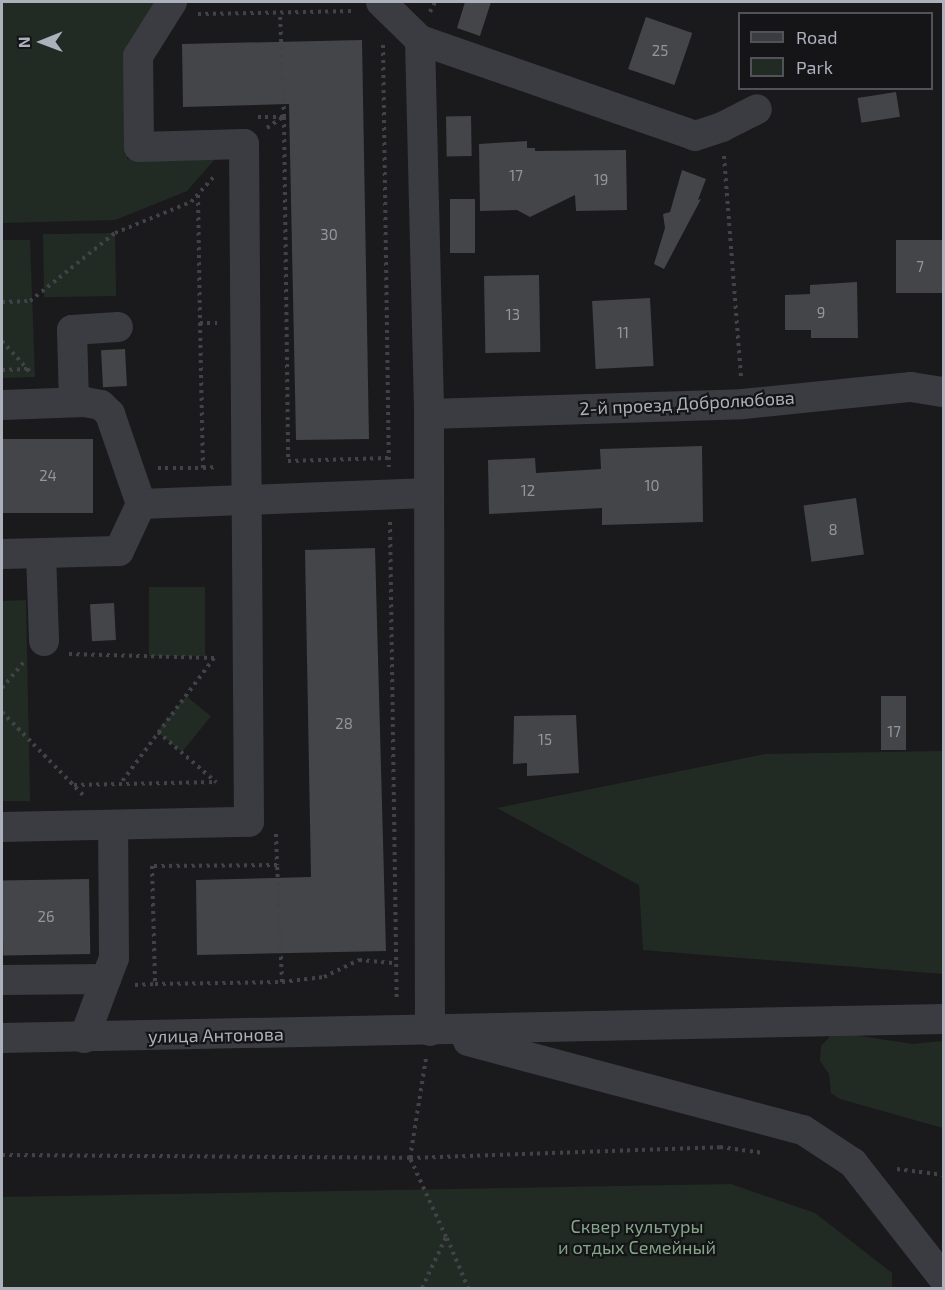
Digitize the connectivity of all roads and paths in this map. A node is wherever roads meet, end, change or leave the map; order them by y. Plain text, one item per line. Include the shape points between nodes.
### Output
1 (372, 6) edge
2 (179, 8) edge
3 (280, 12) junction
4 (420, 40) junction
5 (757, 109) dead end
6 (284, 117) junction
7 (722, 127) junction
8 (247, 130) junction
9 (198, 194) junction
10 (2, 302) edge
11 (200, 323) junction
12 (245, 323) junction
13 (118, 327) dead end
14 (28, 369) dead end
15 (2, 370) edge
16 (944, 392) edge
17 (74, 402) junction
18 (743, 404) junction
19 (2, 405) edge
20 (429, 414) junction
21 (389, 458) dead end
22 (128, 468) junction
23 (429, 493) junction
24 (249, 500) junction
25 (141, 504) junction
26 (41, 553) junction
27 (2, 554) edge
28 (55, 647) joint
29 (2, 712) edge
30 (158, 732) junction
31 (120, 784) junction
32 (73, 785) junction
33 (113, 825) junction
34 (2, 827) edge
35 (396, 963) dead end
36 (106, 979) junction
37 (2, 980) edge
38 (282, 982) dead end
39 (944, 1019) edge
40 (430, 1031) junction
41 (2, 1038) edge
42 (84, 1038) junction
43 (773, 1154) dead end
44 (2, 1155) edge
45 (411, 1158) junction
46 (853, 1163) junction
47 (944, 1175) edge
48 (446, 1237) junction
49 (944, 1279) edge
50 (422, 1288) edge
51 (468, 1288) edge

1 - 3 path
1 - 4 street
2 - 3 path
2 - 8 street via 138,56 139,147
3 - 6 path
4 - 7 street via 695,136
4 - 20 street
5 - 7 street
6 - 8 path
6 - 8 path
6 - 21 path via 288,460
7 - 18 path
8 - 9 path
8 - 12 street
9 - 10 path via 191,202 115,233 30,300
9 - 11 path
11 - 12 path
11 - 22 path via 203,468
12 - 24 street
13 - 17 street via 72,330
14 - 15 path
16 - 18 street, 2-й проезд Добролюбова via 910,387
17 - 19 street
17 - 22 street via 101,405 110,414
18 - 20 street, 2-й проезд Добролюбова
20 - 23 street
22 - 25 street
23 - 24 street
23 - 40 street
24 - 25 street
24 - 33 street via 249,822
25 - 26 street via 119,551
26 - 27 street
26 - 28 street
28 - 30 path via 214,658
29 - 32 path
30 - 31 path
30 - 31 path via 216,782
31 - 32 path
32 - 33 path
33 - 34 street
33 - 36 street via 114,958
35 - 38 path via 359,960 324,977
36 - 37 street
36 - 42 street
39 - 40 street, улица Антонова
40 - 42 street, улица Антонова
40 - 45 path
40 - 46 street via 803,1130
41 - 42 street, улица Антонова
43 - 45 path via 720,1147
44 - 45 path
45 - 48 path
46 - 47 path
46 - 49 street
48 - 50 path
48 - 51 path

